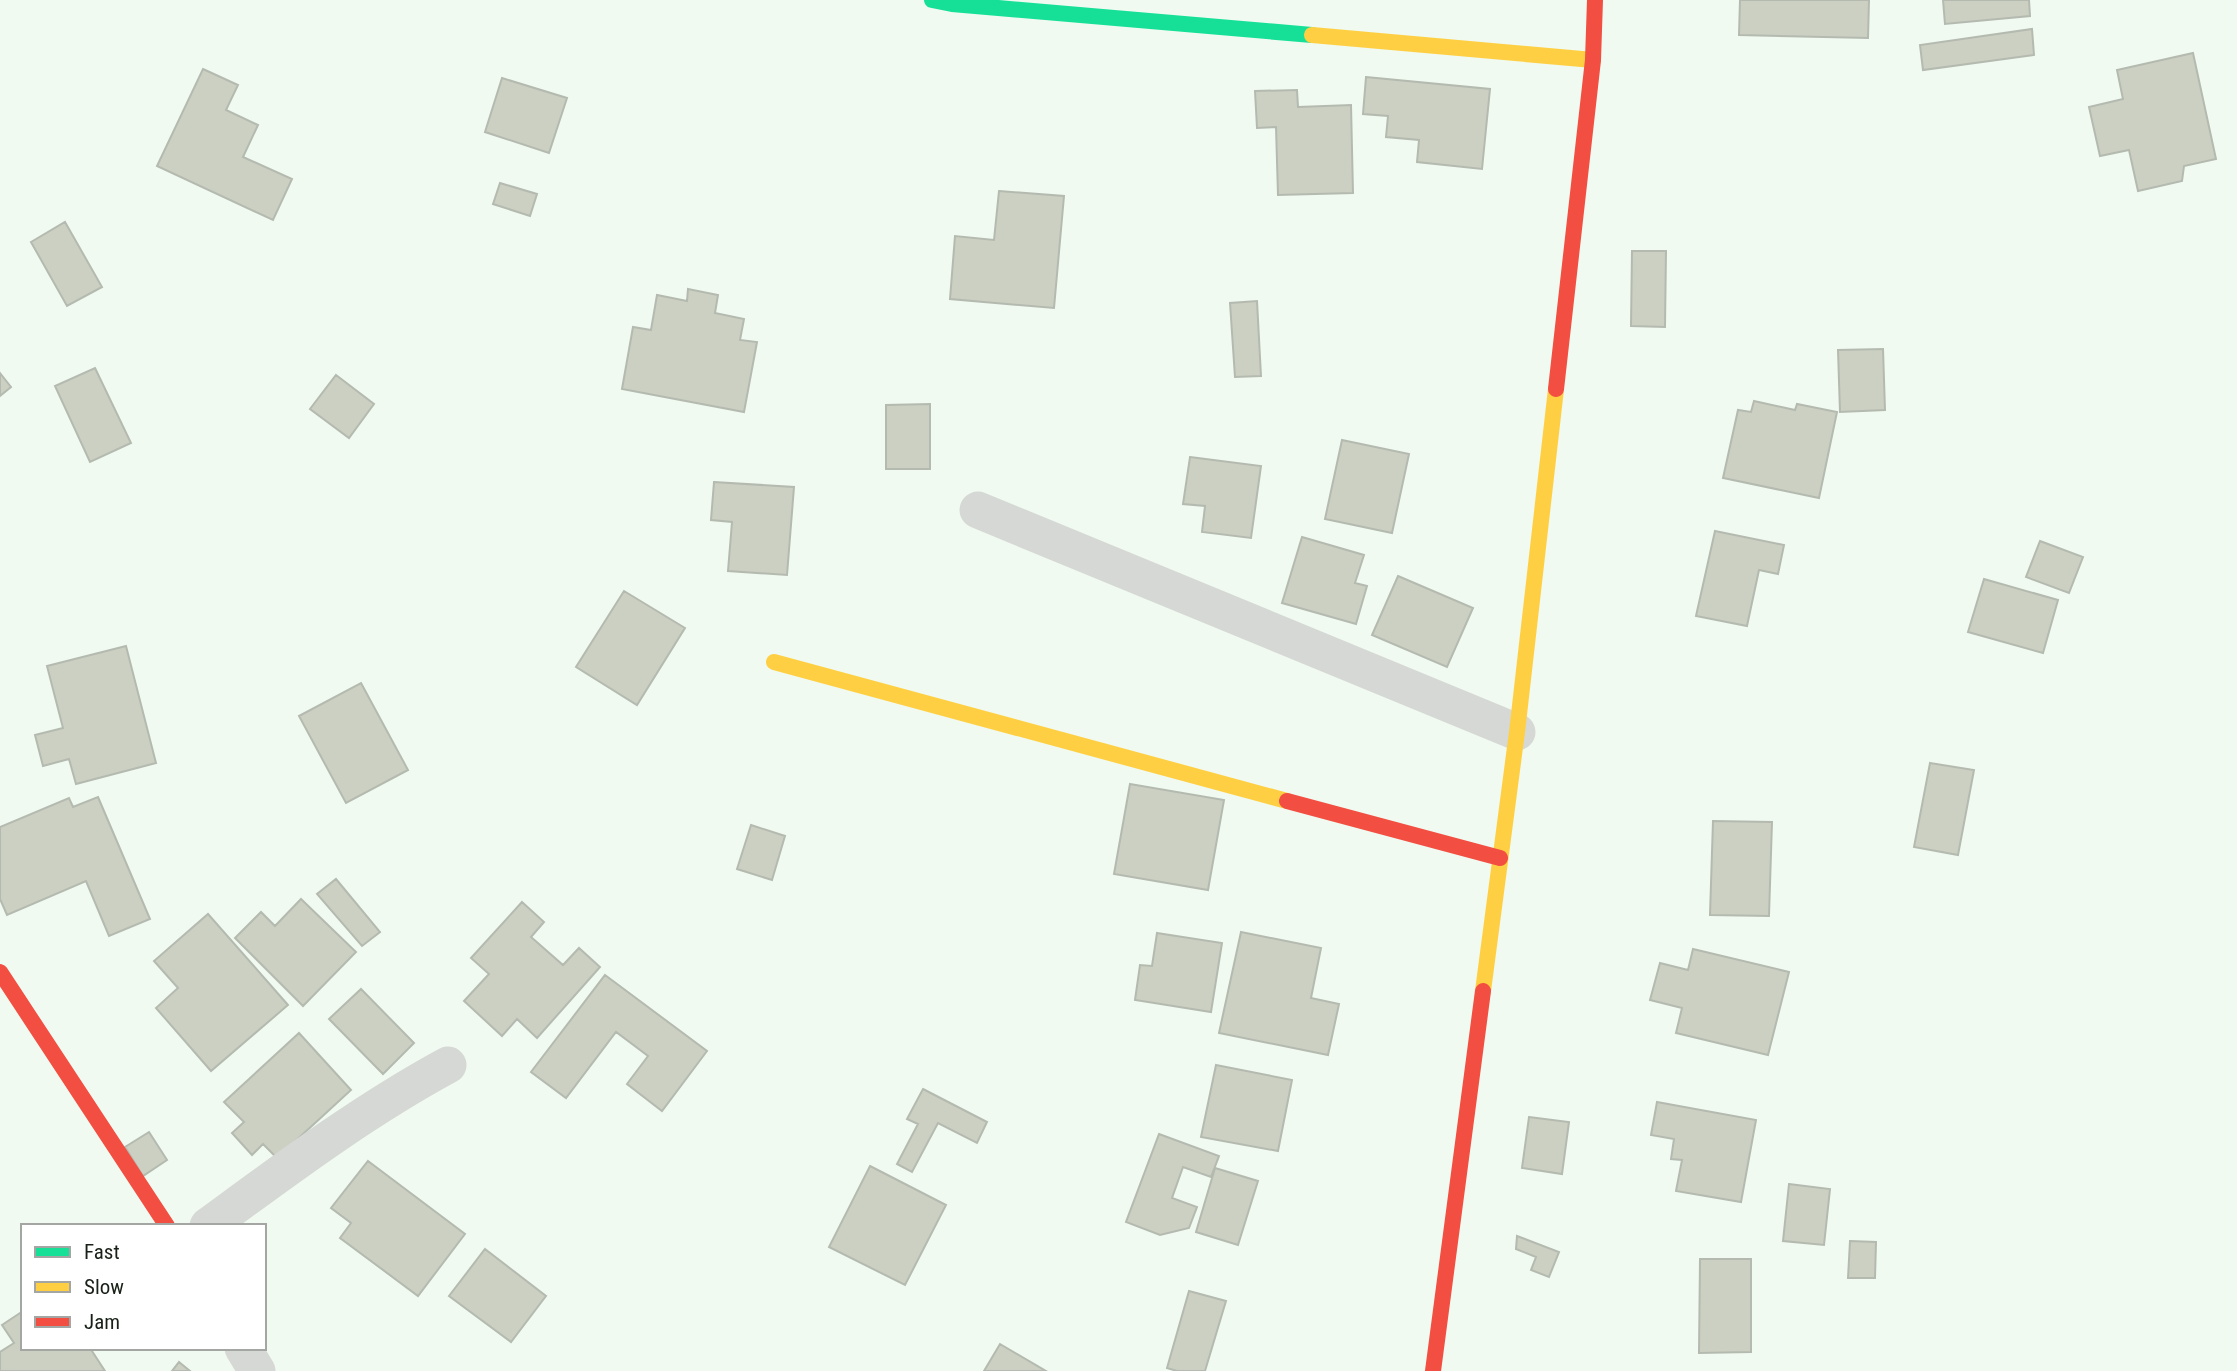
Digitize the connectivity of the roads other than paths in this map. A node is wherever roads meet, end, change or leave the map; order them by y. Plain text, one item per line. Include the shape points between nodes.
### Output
1 (932, 0) edge
2 (1595, 0) edge
3 (1593, 60) junction
4 (978, 510) dead end
5 (774, 662) dead end
6 (1517, 732) junction
7 (1500, 858) junction
8 (0, 972) edge
9 (448, 1065) dead end
10 (166, 1224) edge
11 (211, 1224) edge
12 (244, 1350) edge
13 (257, 1371) edge
14 (1433, 1371) edge

1 - 3 street
2 - 3 street
3 - 6 street
4 - 6 street
5 - 7 street
6 - 7 street
7 - 14 street
8 - 10 street
9 - 11 street via 399,1091
12 - 13 street

